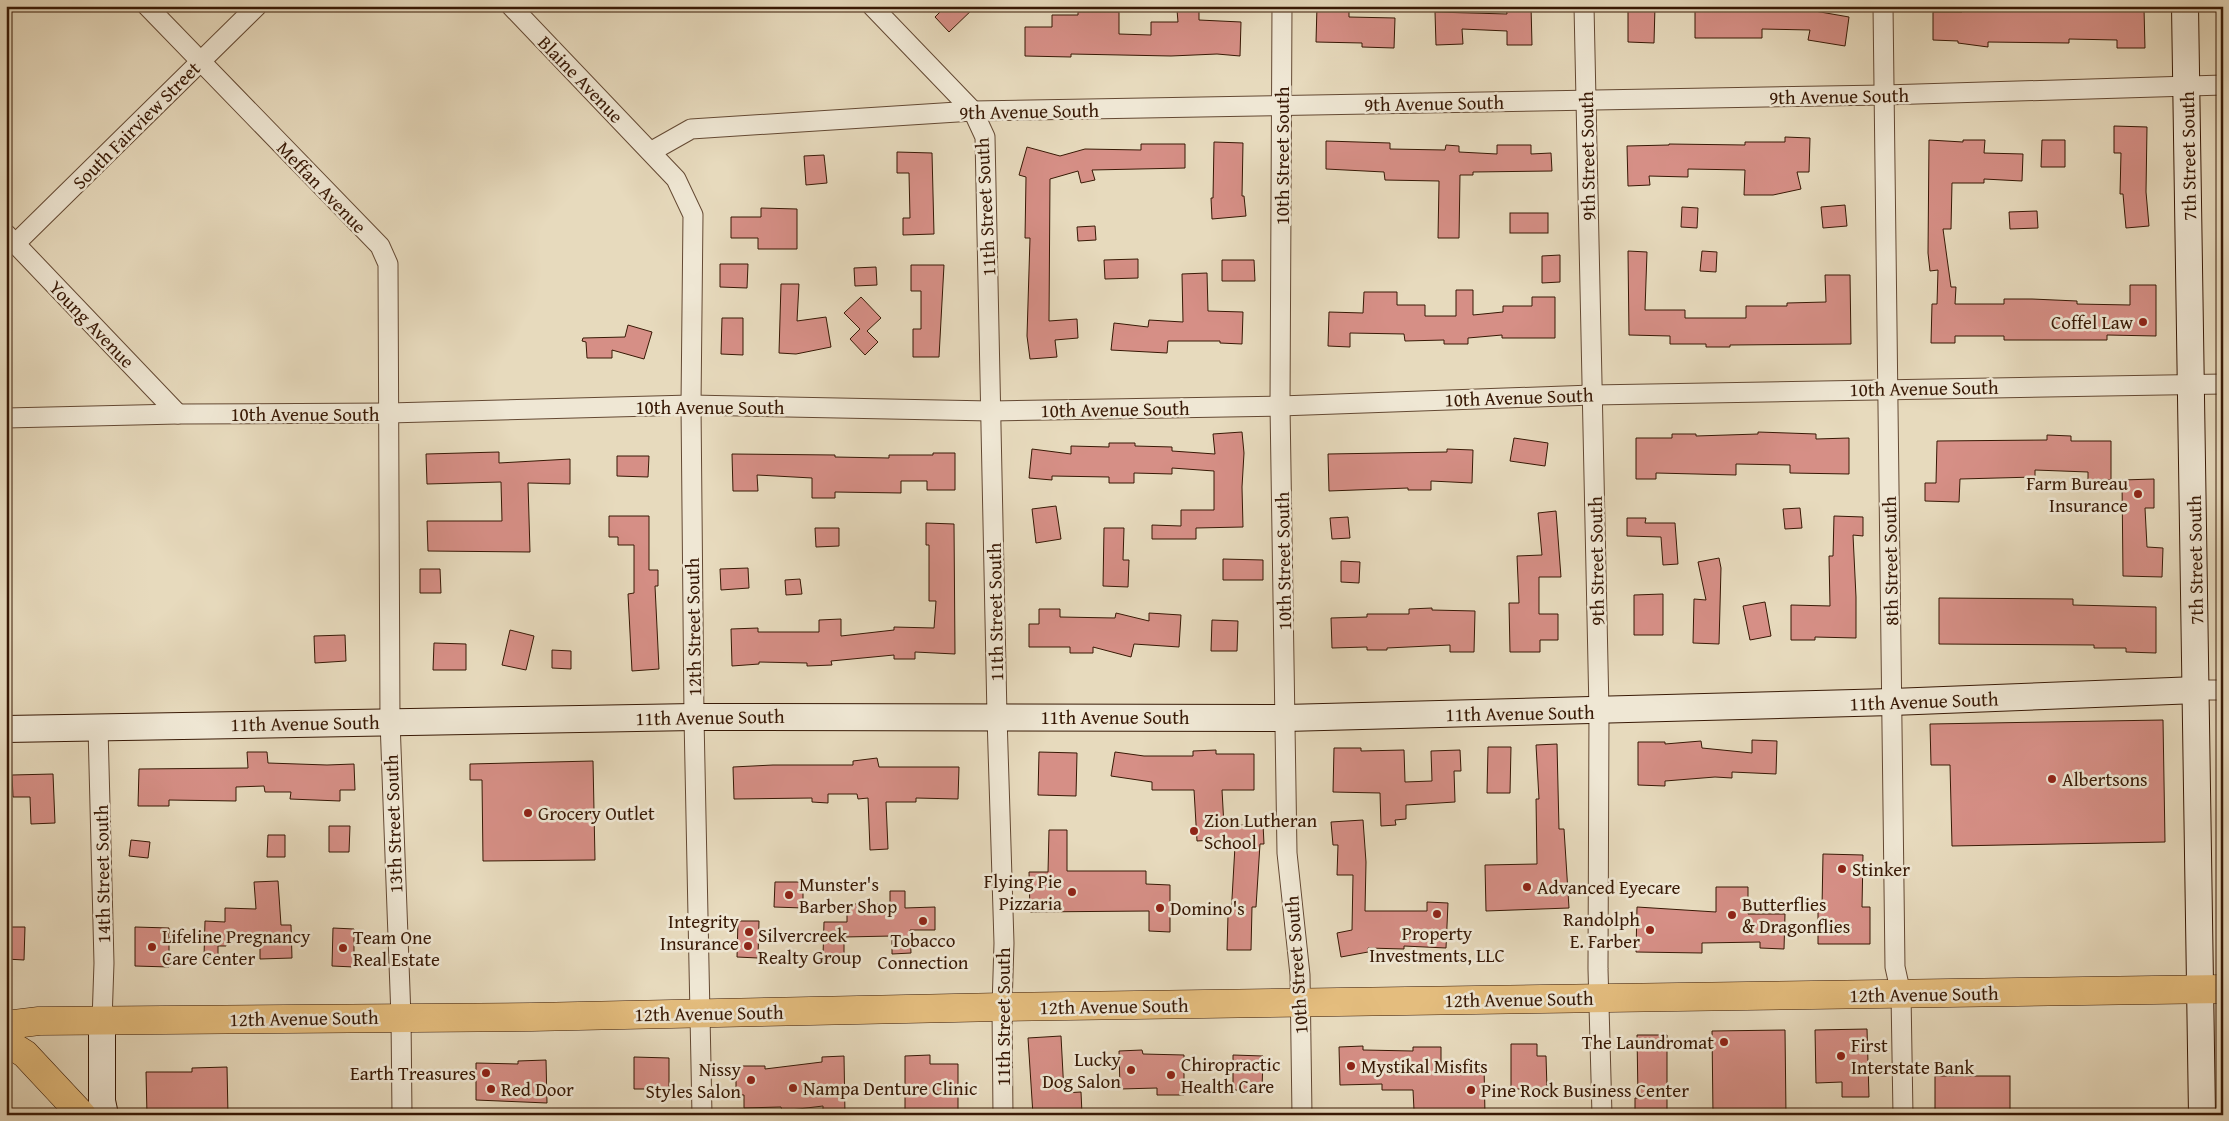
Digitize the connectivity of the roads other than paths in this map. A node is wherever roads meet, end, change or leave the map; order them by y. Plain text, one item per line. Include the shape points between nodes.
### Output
1 (147, 6) edge
2 (257, 6) edge
3 (511, 6) edge
4 (872, 6) edge
5 (1282, 6) edge
6 (1584, 6) edge
7 (1883, 6) edge
8 (2185, 6) edge
9 (201, 61) junction
10 (2186, 86) junction
11 (2223, 86) edge
12 (1884, 95) junction
13 (1586, 99) junction
14 (1282, 107) junction
15 (973, 111) junction
16 (652, 152) junction
17 (11, 239) edge
18 (2223, 384) edge
19 (2192, 385) junction
20 (1888, 388) junction
21 (1592, 395) junction
22 (691, 405) junction
23 (1280, 406) junction
24 (991, 411) junction
25 (389, 413) junction
26 (178, 414) junction
27 (6, 418) edge
28 (2197, 690) junction
29 (2223, 690) edge
30 (1892, 702) junction
31 (1599, 710) junction
32 (997, 716) junction
33 (694, 717) junction
34 (1285, 718) junction
35 (390, 721) junction
36 (98, 728) junction
37 (6, 729) edge
38 (2212, 989) edge
39 (1901, 994) junction
40 (1600, 998) junction
41 (1301, 1003) junction
42 (1002, 1007) junction
43 (701, 1013) junction
44 (401, 1017) junction
45 (102, 1022) junction
46 (6, 1025) edge
47 (6, 1042) edge
48 (82, 1115) edge
49 (105, 1115) edge
50 (402, 1115) edge
51 (702, 1115) edge
52 (1003, 1115) edge
53 (1302, 1115) edge
54 (1602, 1115) edge
55 (1903, 1115) edge
56 (2202, 1115) edge

1 - 9 street, Meffan Avenue
2 - 9 street, South Fairview Street
3 - 16 street, Blaine Avenue
4 - 15 street, 11th Street South
5 - 14 street, 10th Street South
6 - 13 street, 9th Street South
7 - 12 street, 8th Street South
8 - 10 street, 7th Street South
9 - 17 street, South Fairview Street
9 - 25 street, Meffan Avenue via 380,246 388,264
10 - 11 street, 9th Avenue South
10 - 12 street, 9th Avenue South
10 - 19 street, 7th Street South
12 - 13 street, 9th Avenue South
12 - 20 street, 8th Street South
13 - 14 street, 9th Avenue South
13 - 21 street, 9th Street South
14 - 15 street, 9th Avenue South
14 - 23 street, 10th Street South
15 - 16 street, 9th Avenue South via 690,129
15 - 24 street, 11th Street South via 985,137
16 - 22 street, 12th Street South via 676,178 692,215
17 - 26 street, Young Avenue
18 - 19 street, 10th Avenue South
19 - 20 street, 10th Avenue South
19 - 28 street, 7th Street South
20 - 21 street, 10th Avenue South
20 - 30 street, 8th Street South
21 - 23 street, 10th Avenue South
21 - 31 street, 9th Street South
22 - 24 street, 10th Avenue South
22 - 25 street, 10th Avenue South
22 - 33 street, 12th Street South
23 - 24 street, 10th Avenue South
23 - 34 street, 10th Street South
24 - 32 street, 11th Street South
25 - 26 street, 10th Avenue South
25 - 35 street, 13th Street South
26 - 27 street, 10th Avenue South
28 - 29 street, 11th Avenue South
28 - 30 street, 11th Avenue South
28 - 38 street, 7th Street South
30 - 31 street, 11th Avenue South
30 - 39 street, 8th Street South via 1895,968
31 - 34 street, 11th Avenue South
31 - 40 street, 9th Street South
32 - 33 street, 11th Avenue South
32 - 34 street, 11th Avenue South
32 - 42 street, 11th Street South via 1004,943
33 - 35 street, 11th Avenue South
33 - 43 street, 12th Street South
34 - 41 street, 10th Street South via 1287,853
35 - 36 street, 11th Avenue South
35 - 44 street, 13th Street South
36 - 37 street, 11th Avenue South
36 - 45 street, 14th Street South via 104,963
38 - 39 main road, 12th Avenue South
38 - 56 street, 7th Street South
39 - 40 main road, 12th Avenue South
39 - 55 street, 8th Street South
40 - 41 main road, 12th Avenue South
40 - 54 street, 9th Street South
41 - 42 main road, 12th Avenue South
41 - 53 street, 10th Street South
42 - 43 main road, 12th Avenue South
42 - 52 street, 11th Street South
43 - 44 main road, 12th Avenue South
43 - 51 street, 12th Street South
44 - 45 main road, 12th Avenue South
44 - 50 street, 13th Street South
45 - 46 main road, 12th Avenue South
45 - 49 street via 102,1101
47 - 48 main road via 25,1054

